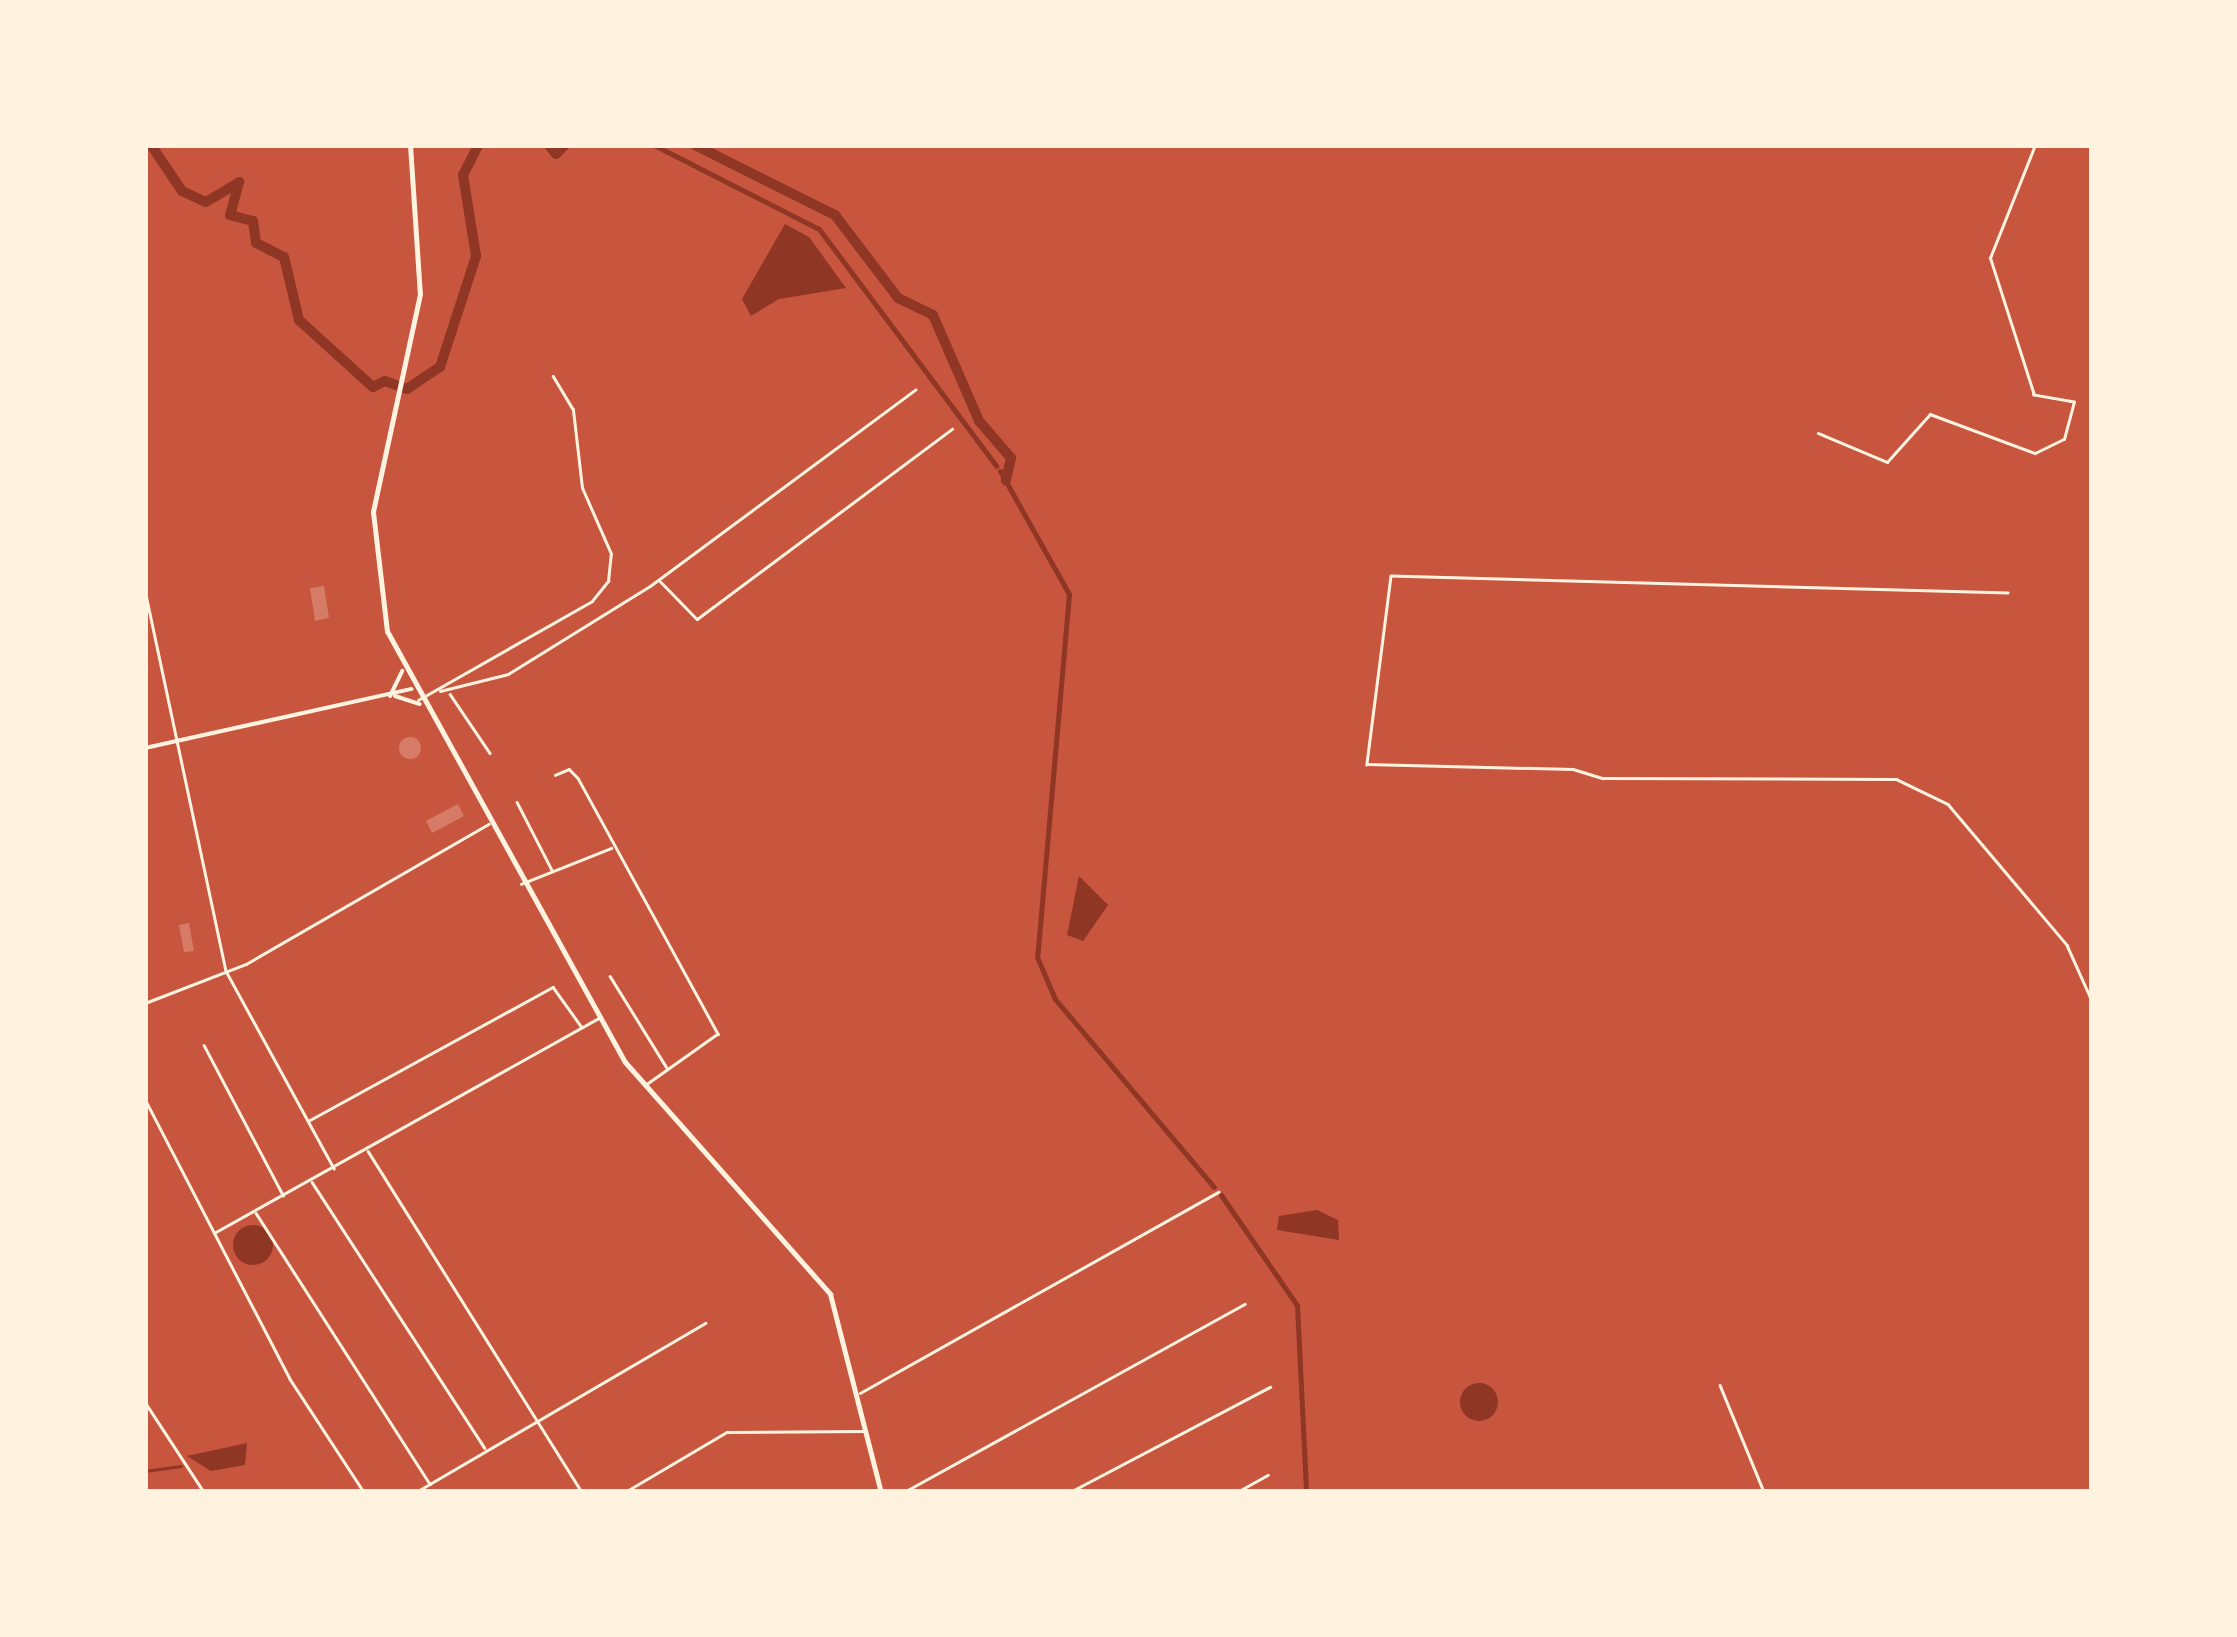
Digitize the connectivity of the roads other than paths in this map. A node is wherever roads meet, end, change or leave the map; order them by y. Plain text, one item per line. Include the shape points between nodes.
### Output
1 (410, 145) edge
2 (2035, 145) edge
3 (553, 377) dead end
4 (915, 390) dead end
5 (952, 429) dead end
6 (1818, 433) dead end
7 (659, 580) junction
8 (145, 590) edge
9 (2008, 594) dead end
10 (402, 670) junction
11 (412, 690) junction
12 (440, 691) junction
13 (450, 693) junction
14 (390, 696) junction
15 (419, 702) junction
16 (176, 741) junction
17 (145, 748) edge
18 (490, 754) dead end
19 (555, 775) dead end
20 (517, 802) dead end
21 (488, 824) junction
22 (612, 848) junction
23 (552, 872) junction
24 (521, 884) junction
25 (226, 971) junction
26 (610, 976) dead end
27 (2092, 1001) edge
28 (145, 1003) edge
29 (598, 1018) junction
30 (581, 1027) junction
31 (204, 1045) dead end
32 (668, 1070) junction
33 (644, 1086) junction
34 (145, 1099) edge
35 (308, 1121) junction
36 (367, 1149) junction
37 (334, 1168) junction
38 (312, 1180) junction
39 (1218, 1192) dead end
40 (283, 1196) junction
41 (255, 1211) junction
42 (213, 1233) junction
43 (1244, 1304) dead end
44 (705, 1322) dead end
45 (1720, 1385) dead end
46 (1270, 1386) dead end
47 (860, 1393) junction
48 (145, 1402) edge
49 (535, 1418) junction
50 (868, 1431) junction
51 (486, 1449) junction
52 (1268, 1475) dead end
53 (431, 1485) junction
54 (204, 1492) edge
55 (364, 1492) edge
56 (416, 1492) edge
57 (582, 1492) edge
58 (625, 1492) edge
59 (881, 1492) edge
60 (904, 1492) edge
61 (1070, 1492) edge
62 (1237, 1492) edge
63 (1764, 1492) edge

1 - 10 main road via 421,279 382,456 374,571
2 - 6 street via 1990,258 2034,394 2074,402 2064,439 2035,453 1930,414 1887,462
3 - 12 street via 572,410 582,488 611,554 608,581 592,602
4 - 7 street
5 - 7 street via 697,618
7 - 13 street via 508,674
8 - 16 street
9 - 27 street via 1391,576 1367,764 1572,769 1602,778 1632,771 1896,779 1948,804 2067,945
10 - 11 main road
10 - 14 street
11 - 14 street
11 - 15 main road
12 - 13 street
12 - 15 street
13 - 18 street
14 - 15 street
14 - 16 street
15 - 21 main road
16 - 17 street
16 - 25 street
19 - 22 street via 575,773
20 - 23 street
21 - 24 main road
21 - 25 street
22 - 23 street
22 - 32 street via 718,1034
23 - 24 street
24 - 29 main road
25 - 28 street
25 - 35 street
26 - 32 street
29 - 30 street
29 - 33 main road
30 - 35 street via 553,986
30 - 36 street
31 - 40 street
32 - 33 street
33 - 47 main road via 825,1286
34 - 42 street
35 - 37 street
36 - 37 street
36 - 49 street
37 - 38 street
38 - 40 street
38 - 51 street
39 - 47 street
40 - 41 street
41 - 42 street
41 - 53 street
42 - 55 street
43 - 60 street
44 - 49 street
45 - 63 street
46 - 61 street
47 - 50 main road
48 - 54 street
49 - 51 street
49 - 57 street
50 - 58 street via 727,1432
50 - 59 main road
51 - 53 street
52 - 62 street
53 - 56 street

